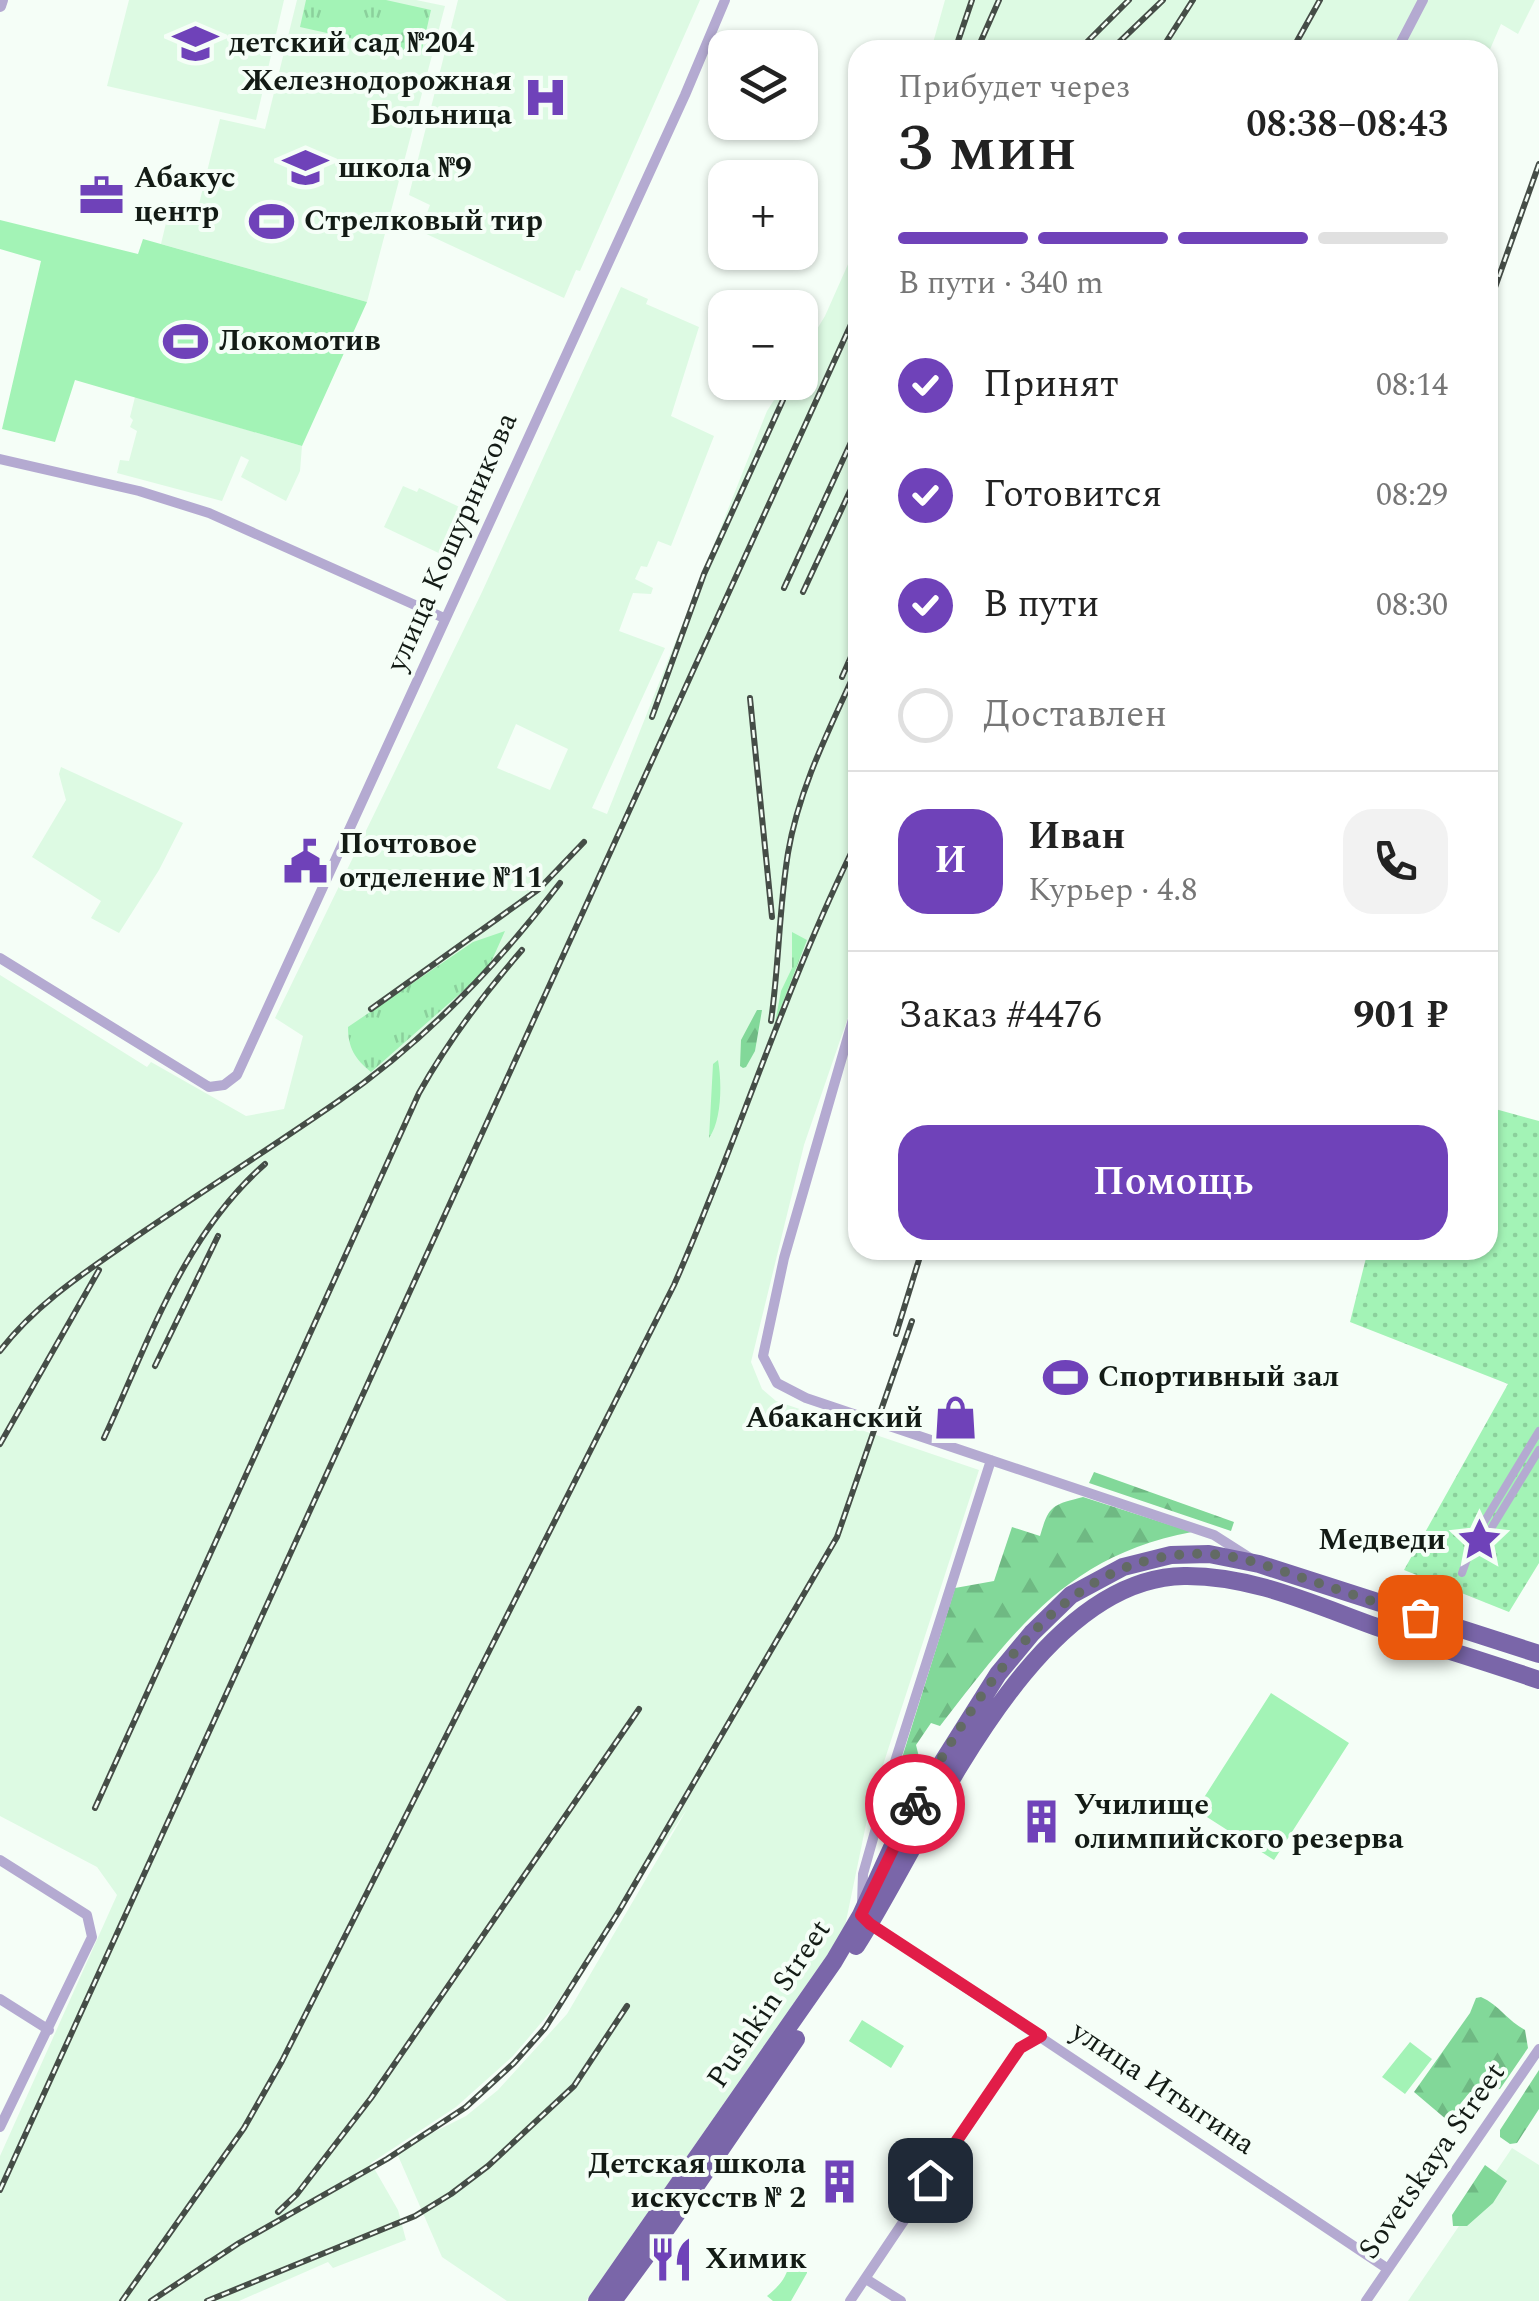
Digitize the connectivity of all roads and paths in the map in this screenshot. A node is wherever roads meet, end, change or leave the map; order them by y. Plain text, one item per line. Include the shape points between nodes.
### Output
1 (724, 0) edge
2 (1423, 0) edge
3 (1402, 40) edge
4 (0, 459) edge
5 (444, 618) junction
6 (0, 958) edge
7 (848, 1037) edge
8 (1539, 1432) edge
9 (1539, 1450) edge
10 (991, 1460) junction
11 (1473, 1550) junction
12 (1259, 1564) junction
13 (1462, 1573) dead end
14 (1539, 1654) edge
15 (1539, 1680) edge
16 (0, 1860) edge
17 (866, 1920) junction
18 (0, 1998) edge
19 (49, 2030) junction
20 (1041, 2036) junction
21 (1539, 2049) edge
22 (0, 2127) edge
23 (1388, 2270) junction
24 (866, 2279) junction
25 (597, 2301) edge
26 (613, 2301) edge
27 (850, 2301) edge
28 (902, 2301) edge
29 (1366, 2301) edge

1 - 5 street, улица Кошурникова
2 - 3 street
4 - 5 street via 209,513
5 - 6 street, улица Кошурникова via 250,1050 224,1085 209,1087
7 - 10 street via 762,1356 777,1383 806,1398
8 - 11 street
9 - 11 street
10 - 12 street via 1214,1535
10 - 17 street via 863,1874
11 - 13 street
12 - 14 main road, Pushkin Street
12 - 17 main road, Pushkin Street via 1171,1555 1123,1567 1071,1596 1032,1632 973,1710 901,1828
15 - 17 main road, Pushkin Street via 1243,1582 1180,1576 1132,1585 1091,1606 1023,1674
16 - 19 street via 88,1915 92,1937
17 - 20 street, улица Итыгина
17 - 25 main road, Pushkin Street
17 - 26 main road, Pushkin Street via 670,2225
18 - 19 street
19 - 22 street
20 - 23 street, улица Итыгина
20 - 24 street via 1020,2048
21 - 23 street, Sovetskaya Street
23 - 29 street, Sovetskaya Street
24 - 27 street
24 - 28 street

